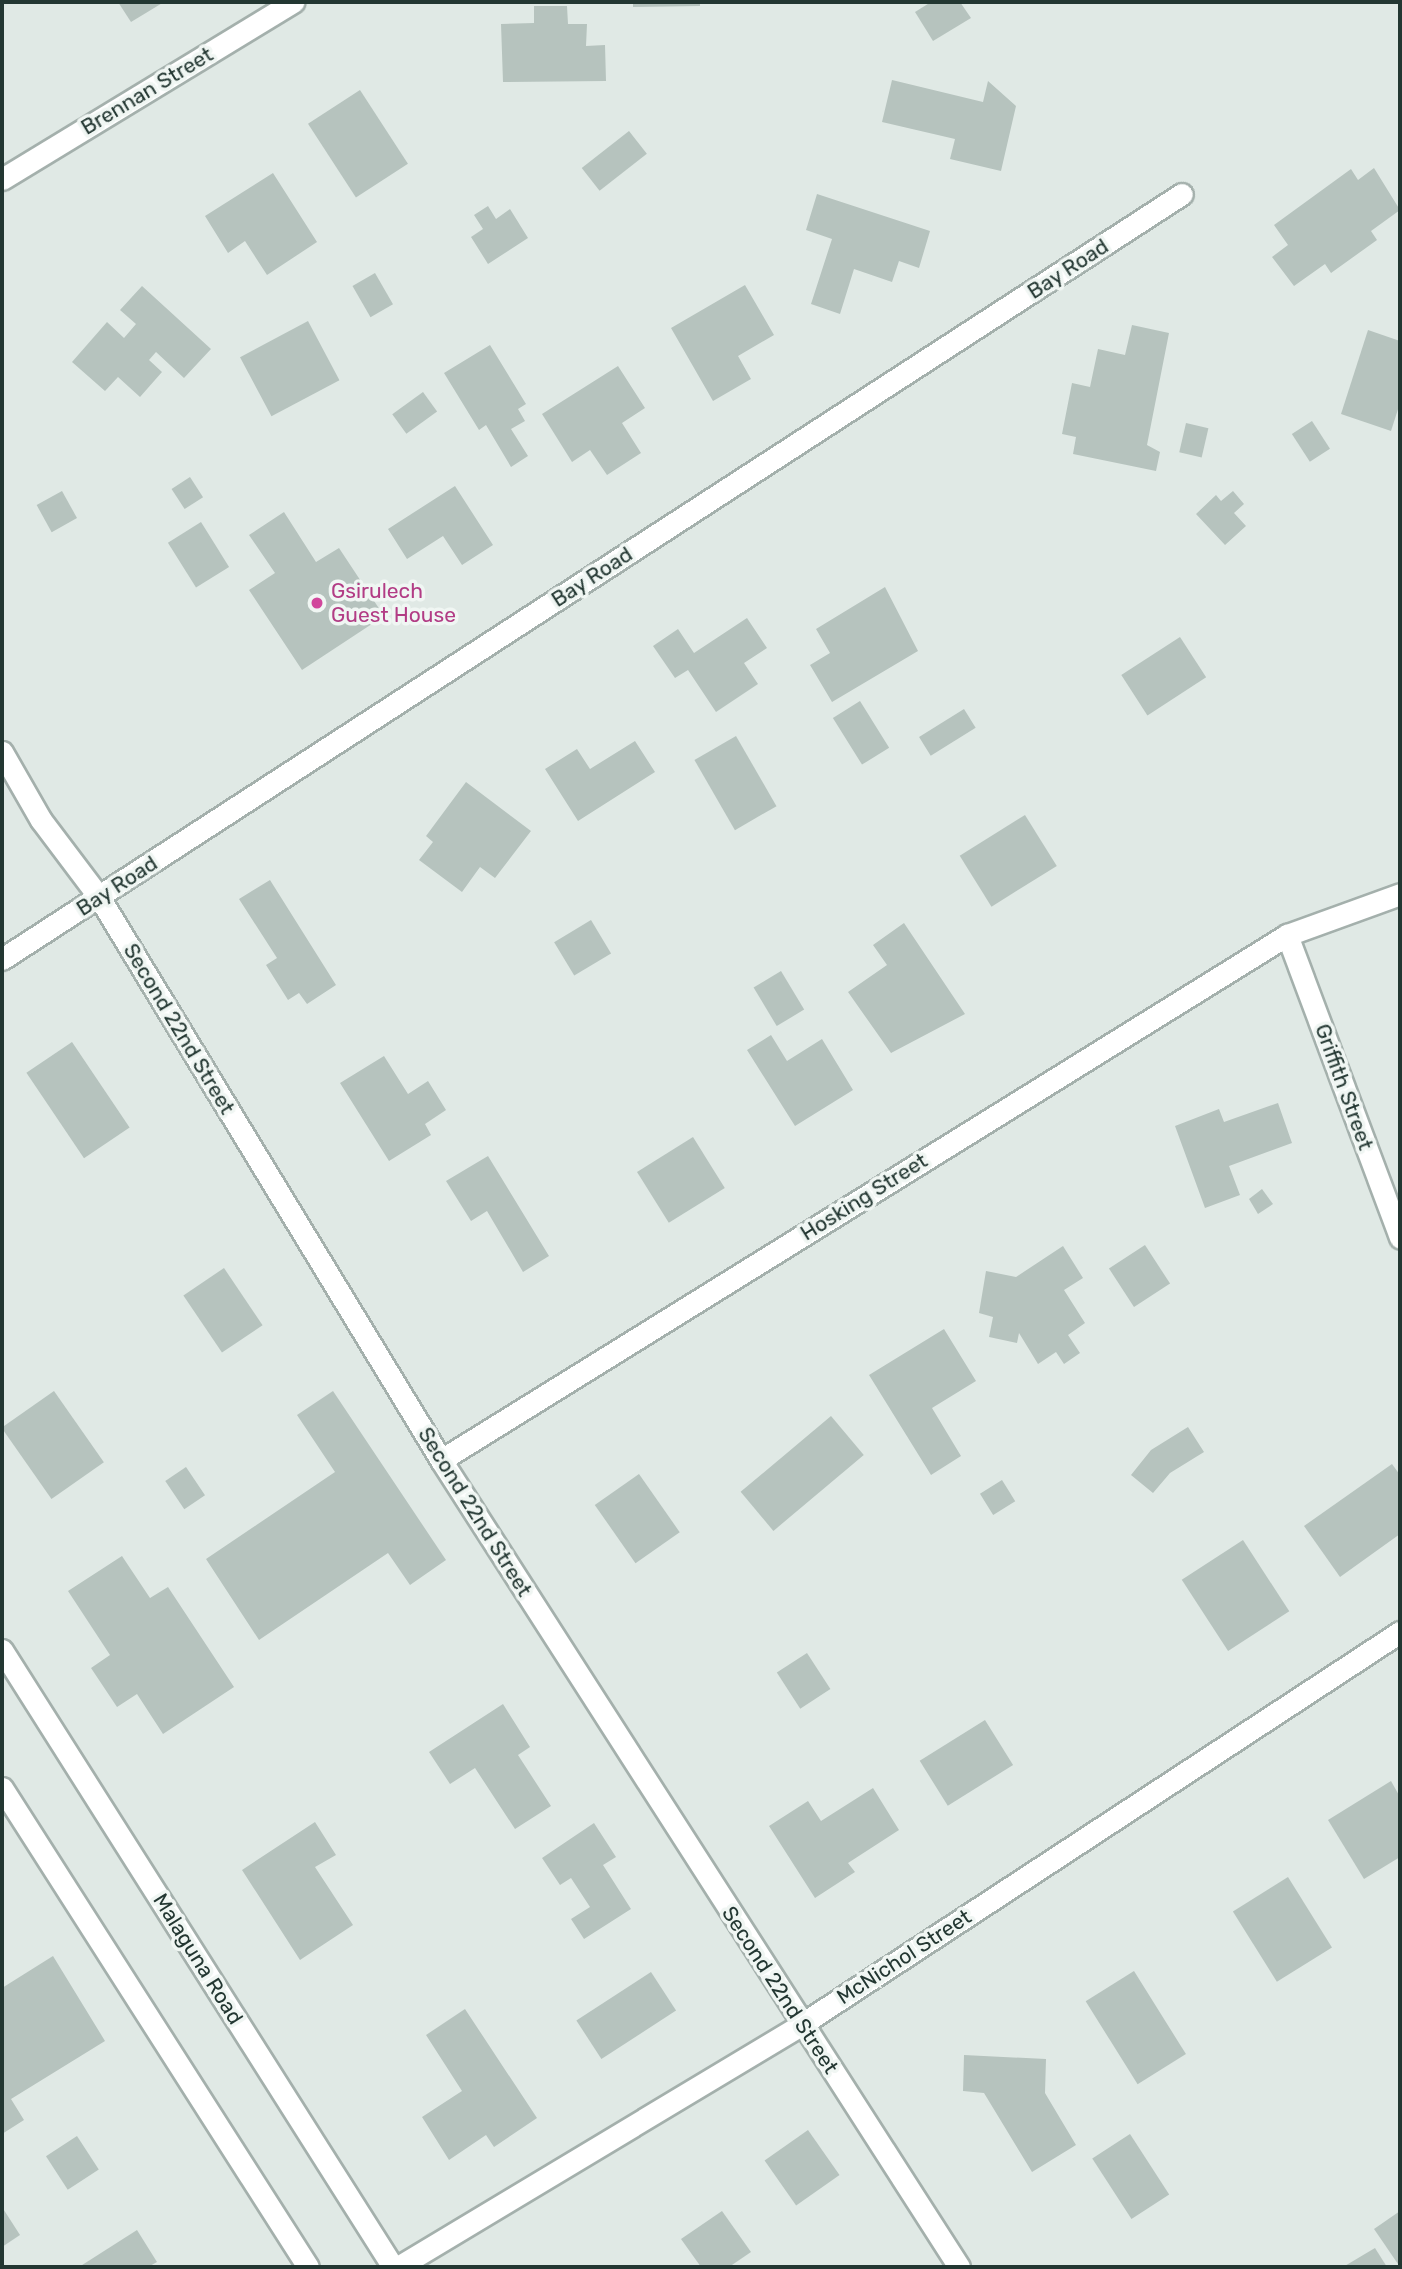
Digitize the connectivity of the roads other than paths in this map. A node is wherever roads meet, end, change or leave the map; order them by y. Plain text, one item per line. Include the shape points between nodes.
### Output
1 (293, 2) edge
2 (2, 179) edge
3 (1182, 194) dead end
4 (2, 752) edge
5 (1400, 894) edge
6 (99, 897) junction
7 (1287, 935) junction
8 (2, 959) edge
9 (1400, 1238) edge
10 (441, 1460) junction
11 (1400, 1632) edge
12 (2, 1650) edge
13 (2, 1788) edge
14 (802, 2024) junction
15 (307, 2267) edge
16 (396, 2267) edge
17 (958, 2267) edge

1 - 2 street, Brennan Street
3 - 6 street, Bay Road
4 - 6 street, Second 22nd Street via 41,820
5 - 7 street, Hosking Street
6 - 8 street, Bay Road
6 - 10 street, Second 22nd Street
7 - 9 street, Griffith Street
7 - 10 street, Hosking Street
10 - 14 street, Second 22nd Street
11 - 14 street, McNichol Street
12 - 16 street, Malaguna Road
13 - 15 street
14 - 16 street, McNichol Street
14 - 17 street, Second 22nd Street

